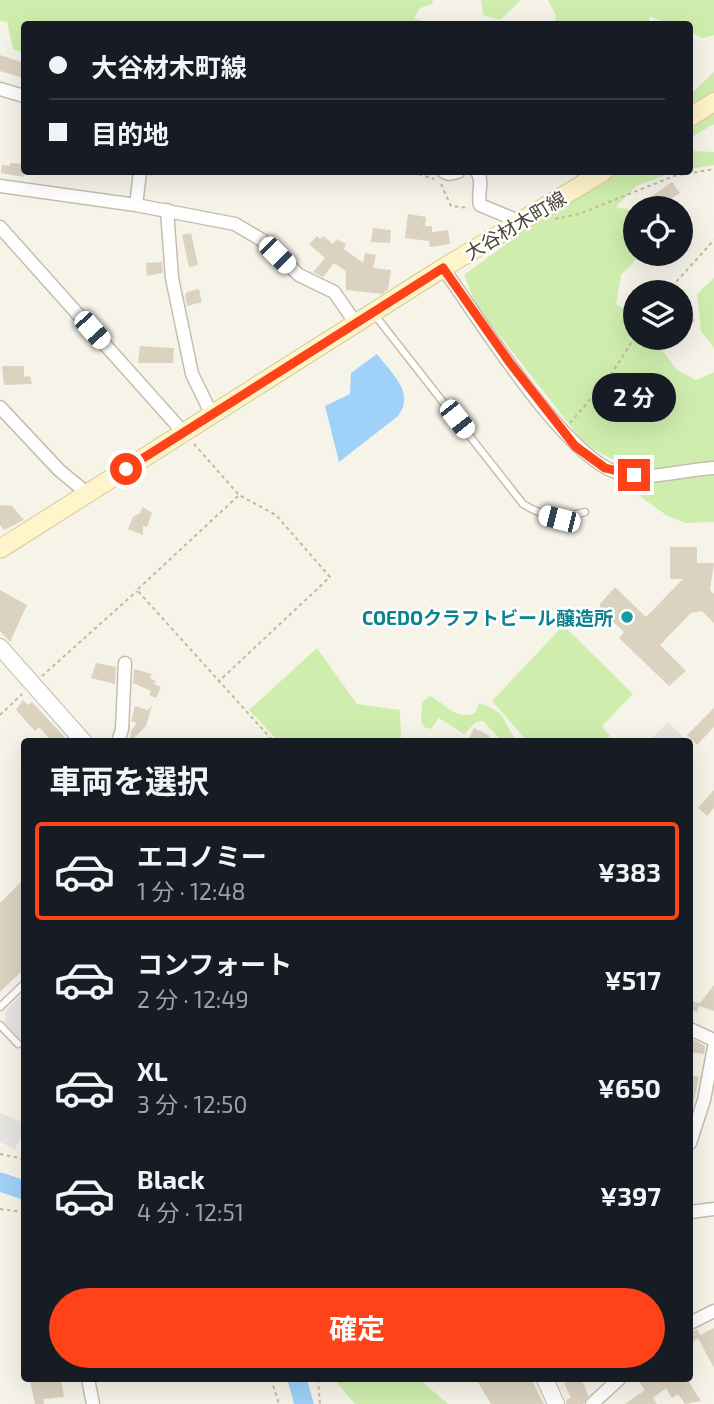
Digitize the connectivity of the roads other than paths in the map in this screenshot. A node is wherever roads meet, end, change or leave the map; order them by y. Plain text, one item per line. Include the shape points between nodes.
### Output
1 (1, 92) edge
2 (21, 95) edge
3 (714, 102) edge
4 (693, 115) edge
5 (140, 175) edge
6 (479, 175) edge
7 (599, 175) edge
8 (0, 186) edge
9 (136, 205) junction
10 (167, 210) junction
11 (521, 222) junction
12 (0, 227) edge
13 (443, 268) junction
14 (374, 314) junction
15 (357, 325) junction
16 (0, 407) edge
17 (212, 415) junction
18 (184, 433) junction
19 (714, 468) edge
20 (88, 494) junction
21 (585, 512) dead end
22 (0, 549) edge
23 (0, 647) edge
24 (125, 663) dead end
25 (80, 738) edge
26 (119, 738) edge
27 (21, 987) edge
28 (0, 1007) edge
29 (0, 1025) edge
30 (693, 1030) edge
31 (714, 1040) edge
32 (18, 1045) dead end
33 (714, 1047) edge
34 (693, 1134) edge
35 (714, 1209) edge
36 (693, 1212) edge
37 (714, 1311) edge
38 (693, 1322) edge
39 (89, 1382) edge
40 (546, 1382) edge
41 (616, 1382) edge
42 (93, 1404) edge
43 (556, 1404) edge
44 (592, 1404) edge

1 - 2 street
3 - 4 main road
5 - 9 street
6 - 11 street via 480,205
7 - 11 main road, 大谷材木町線
8 - 9 street
9 - 10 street
10 - 15 street via 224,220 254,234 291,270 334,292
10 - 17 street via 172,278 192,374
11 - 13 main road, 大谷材木町線
12 - 18 street
13 - 14 main road, 大谷材木町線
13 - 19 street via 563,432 588,457 620,474
14 - 15 main road, 大谷材木町線
14 - 21 lane via 523,504 559,519
15 - 17 main road, 大谷材木町線
16 - 20 street
17 - 18 main road, 大谷材木町線
18 - 20 main road, 大谷材木町線
20 - 22 main road, 大谷材木町線
23 - 25 street
24 - 26 street
27 - 28 lane
29 - 32 lane
30 - 31 street
33 - 34 street
35 - 36 street
37 - 38 street
39 - 42 street
40 - 43 street
41 - 44 street

